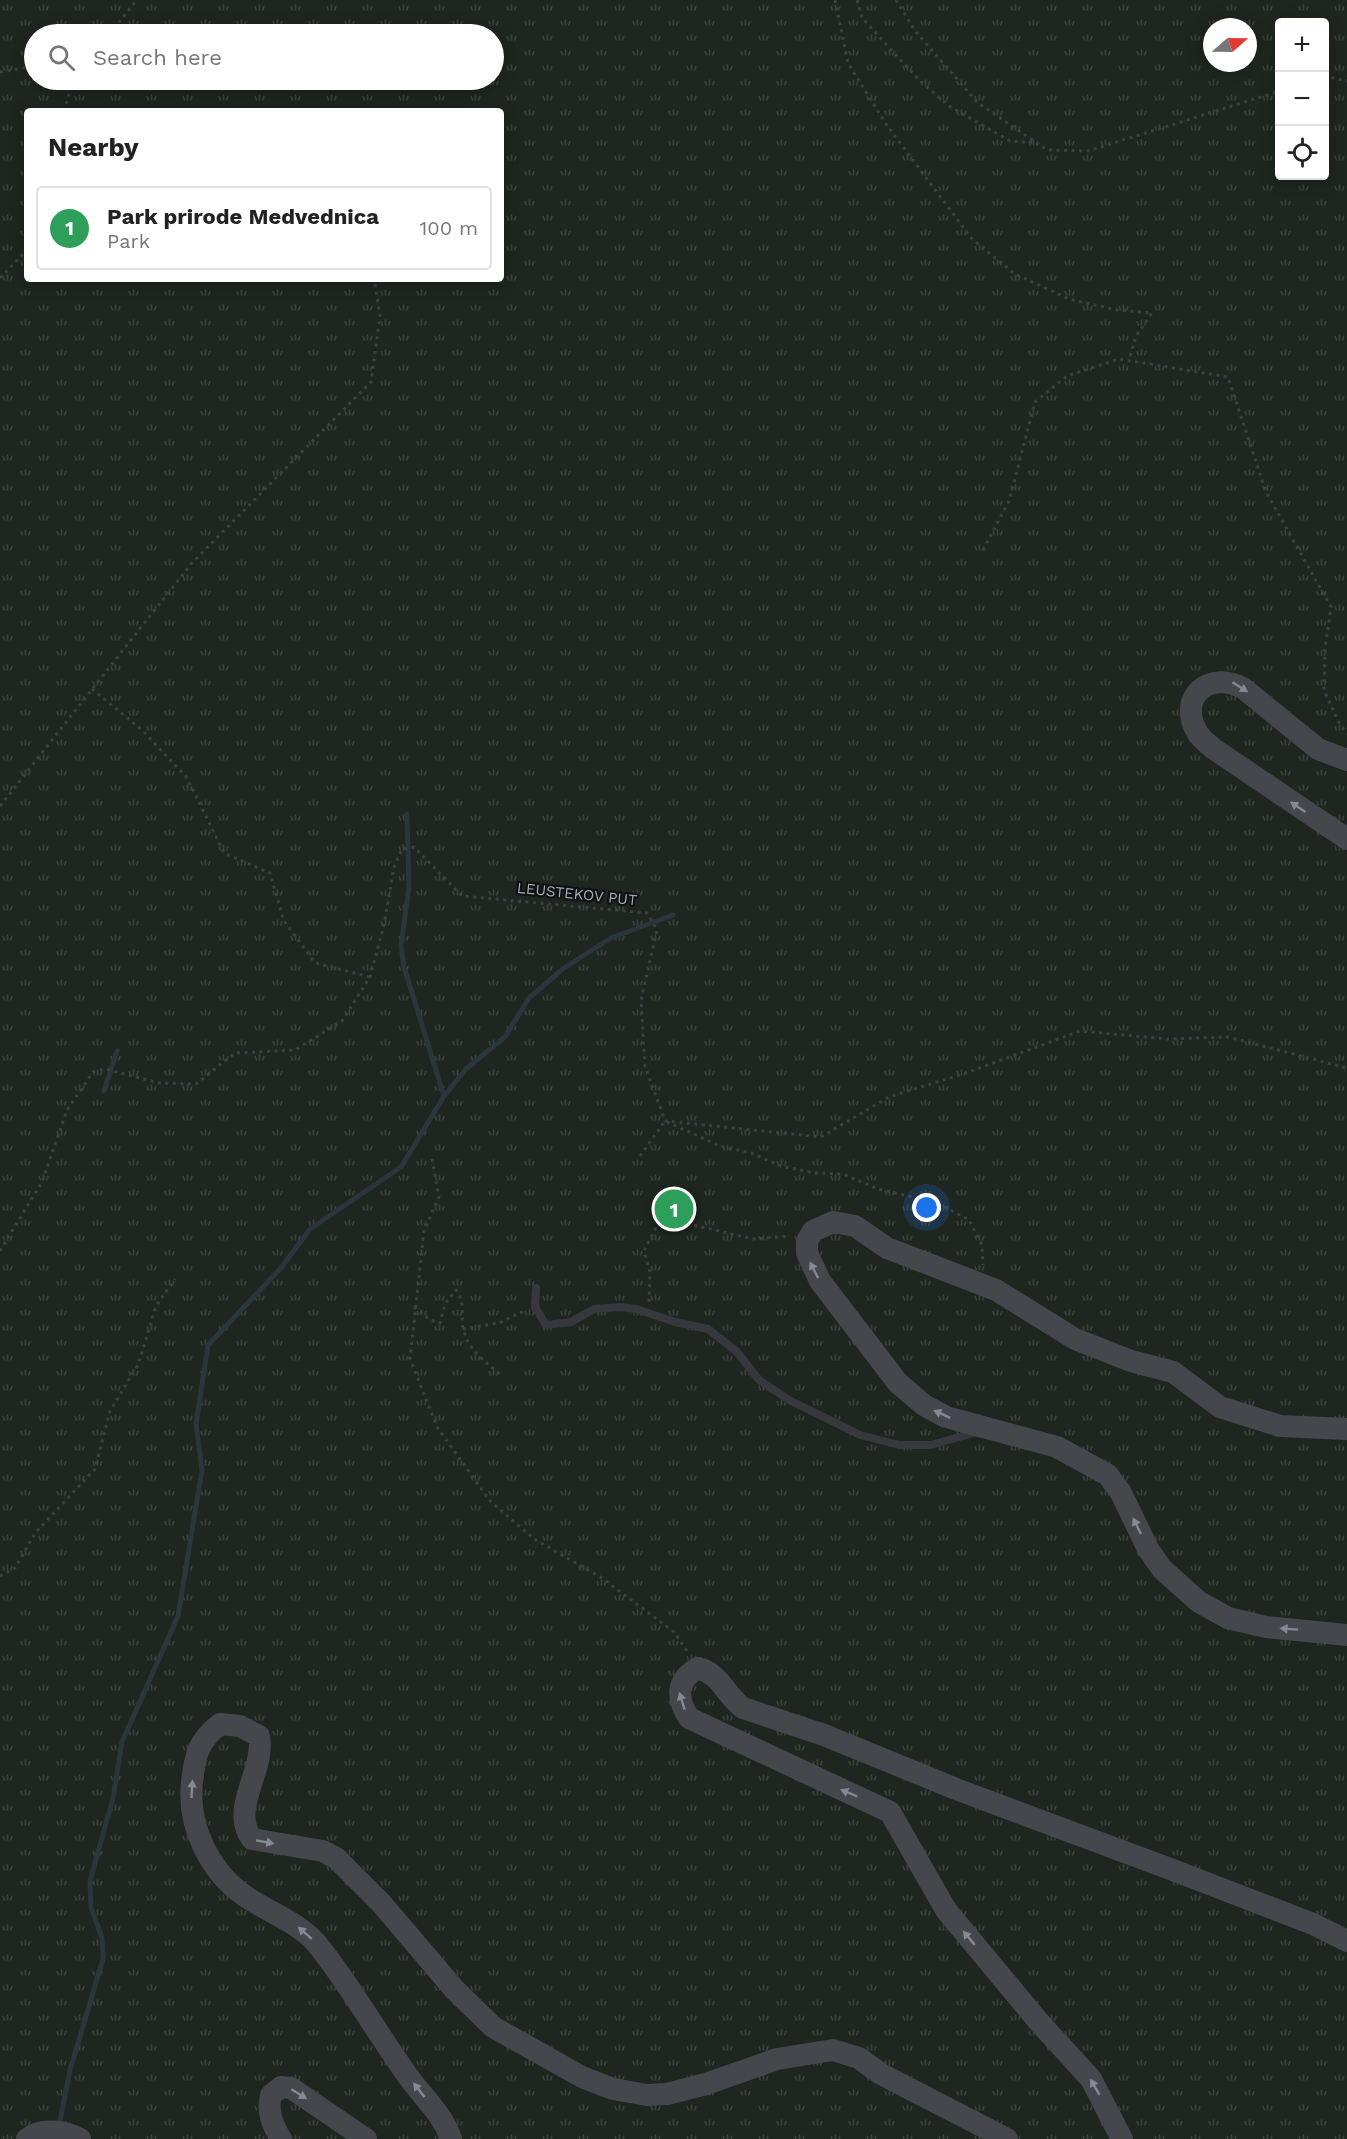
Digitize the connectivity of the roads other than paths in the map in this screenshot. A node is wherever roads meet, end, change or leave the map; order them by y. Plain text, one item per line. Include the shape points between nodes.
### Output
1 (1347, 760) edge
2 (1347, 839) edge
3 (536, 1287) dead end
4 (989, 1429) junction
5 (1347, 1429) edge
6 (1347, 1635) edge
7 (1347, 1941) edge
8 (64, 2134) edge
9 (27, 2139) edge
10 (281, 2139) edge
11 (366, 2139) edge
12 (450, 2139) edge
13 (1007, 2139) edge
14 (1122, 2139) edge

2 -> 1 main road via 1214,749 1197,733 1191,717 1193,698 1215,681 1229,680 1318,749
3 - 4 lane via 535,1307 546,1325 571,1322 594,1309 621,1307 708,1329 737,1352 759,1380 789,1400 860,1435 899,1445 931,1445
4 -> 5 main road via 946,1417 898,1383 820,1281 807,1253 810,1235 825,1224 844,1222 887,1248 1021,1304 1075,1339 1173,1372 1220,1407 1280,1426
6 -> 4 main road via 1266,1627 1228,1618 1199,1602 1162,1569 1108,1475 1057,1447
14 -> 7 main road via 1091,2079 946,1910 890,1812 689,1718 678,1692 687,1674 698,1668 709,1671 742,1708 824,1735 1313,1924
8 - 9 main road
10 -> 11 main road via 271,2123 269,2105 271,2095 281,2087 291,2088
12 -> 13 main road via 439,2116 316,1943 290,1920 245,1896 222,1875 202,1847 190,1795 194,1765 206,1734 220,1724 240,1726 259,1736 261,1749 244,1821 252,1839 323,1851 336,1858 493,2027 582,2077 613,2089 668,2094 777,2059 833,2050 859,2058 881,2074

